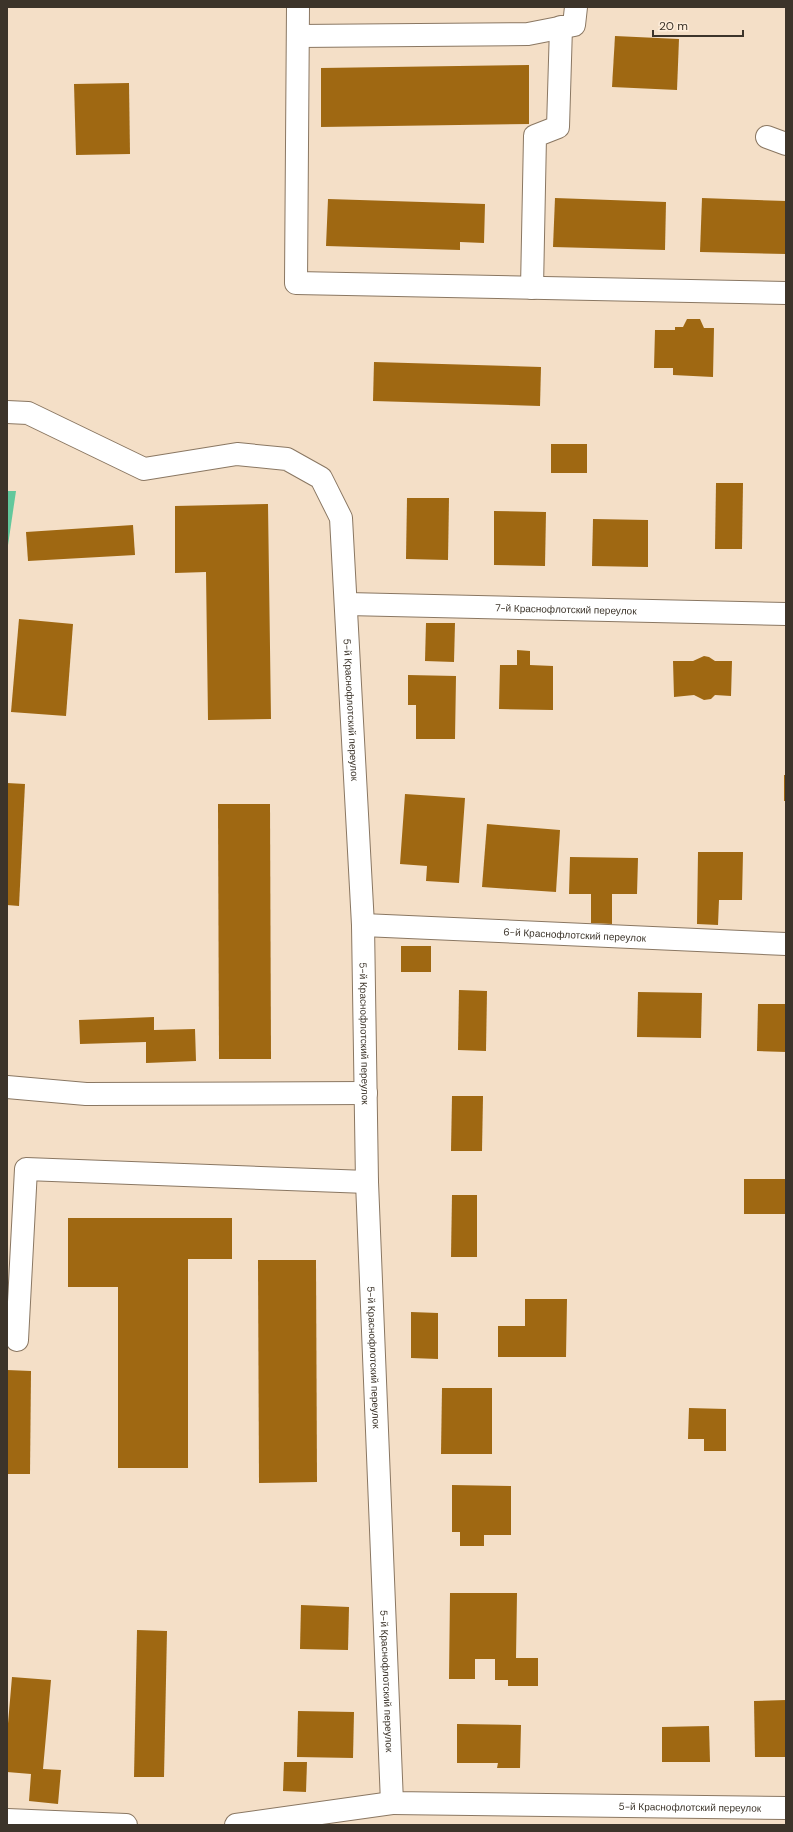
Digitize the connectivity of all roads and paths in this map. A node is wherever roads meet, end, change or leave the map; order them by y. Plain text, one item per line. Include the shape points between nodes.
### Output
1 (298, 7) edge
2 (576, 7) edge
3 (561, 27) junction
4 (298, 36) junction
5 (532, 288) junction
6 (786, 293) edge
7 (7, 412) edge
8 (347, 604) junction
9 (786, 614) edge
10 (363, 925) junction
11 (786, 944) edge
12 (7, 1087) edge
13 (366, 1093) junction
14 (367, 1182) junction
15 (17, 1340) dead end
16 (392, 1803) junction
17 (786, 1808) edge
18 (674, 1816) edge
19 (7, 1820) edge
20 (126, 1825) edge
21 (236, 1825) edge

1 - 4 street
2 - 3 street via 574,25
3 - 4 street via 528,34
3 - 5 street via 558,127 535,136
4 - 5 street via 296,283
5 - 6 street
7 - 8 street, 5-й Краснофлотский переулок via 28,413 144,469 237,454 286,459 321,478 341,518
8 - 9 street, 7-й Краснофлотский переулок
8 - 10 street, 5-й Краснофлотский переулок
10 - 11 street, 6-й Краснофлотский переулок
10 - 13 street, 5-й Краснофлотский переулок
12 - 13 street via 86,1094
13 - 14 street, 5-й Краснофлотский переулок
14 - 15 street via 26,1169
14 - 16 street, 5-й Краснофлотский переулок
16 - 18 street, 5-й Краснофлотский переулок
16 - 21 street
17 - 18 street, 5-й Краснофлотский переулок
19 - 20 street

